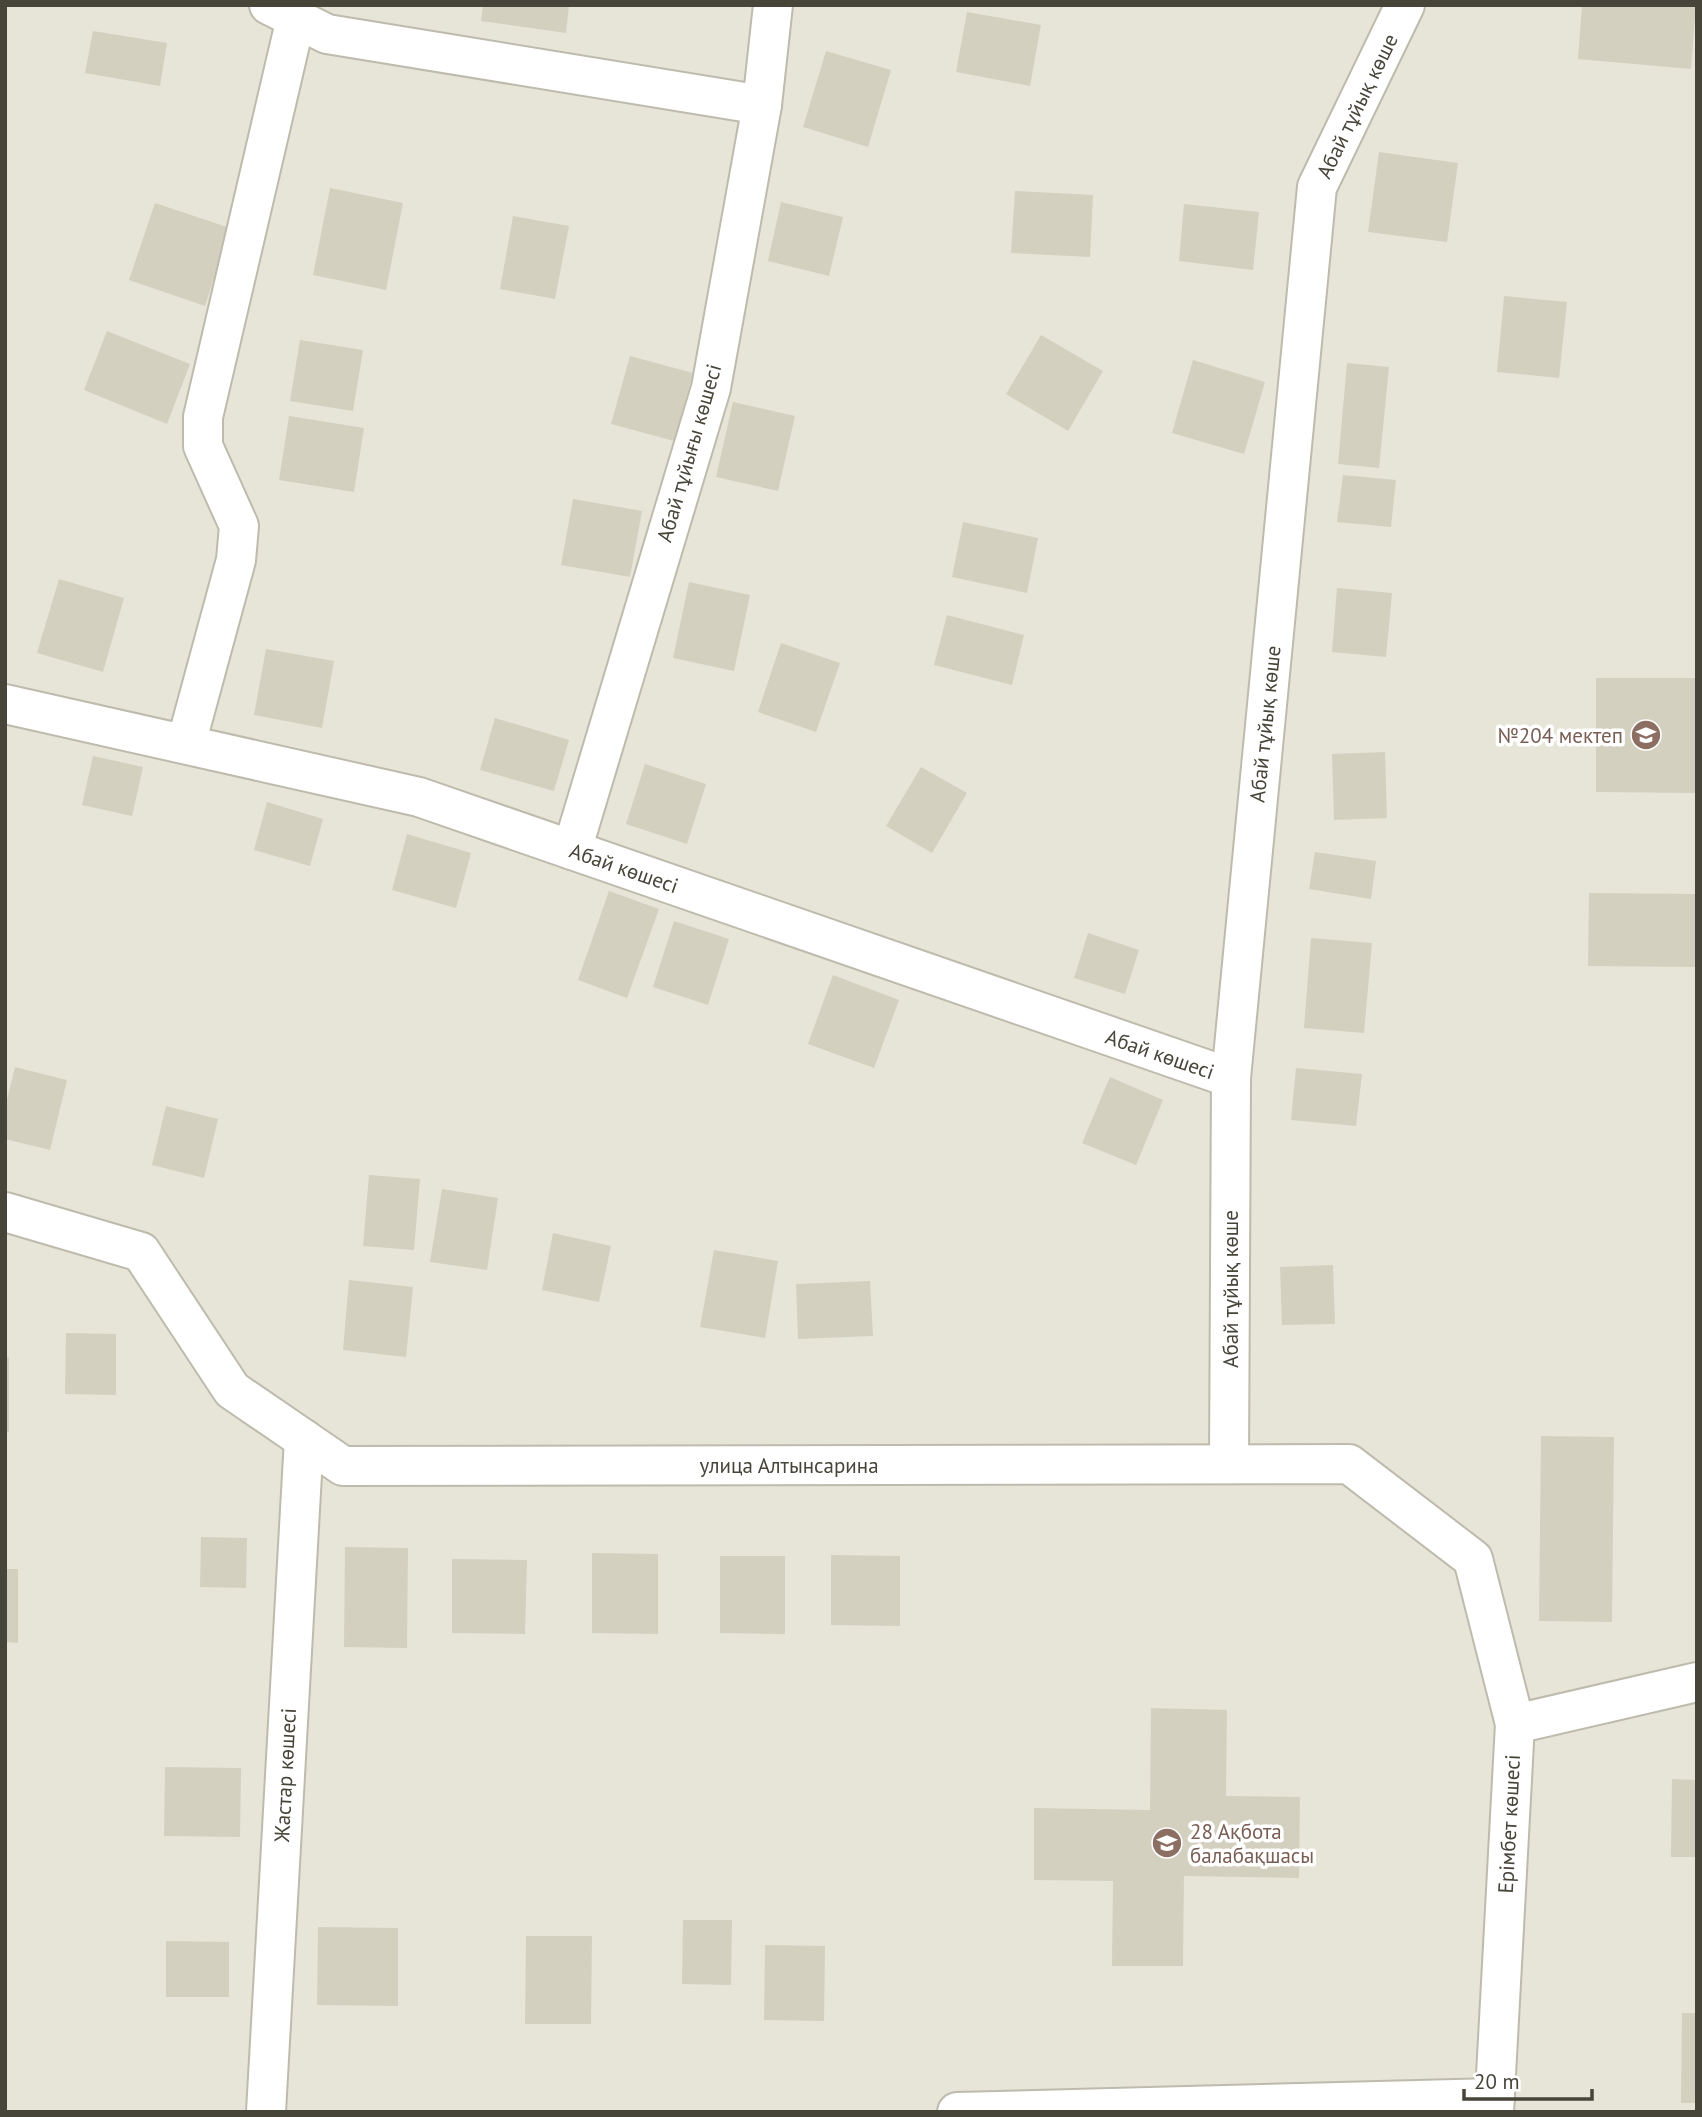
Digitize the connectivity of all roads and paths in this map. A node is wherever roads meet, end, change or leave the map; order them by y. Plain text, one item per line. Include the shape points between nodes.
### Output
1 (773, 5) edge
2 (1405, 5) edge
3 (282, 12) edge
4 (762, 105) junction
5 (5, 704) edge
6 (186, 744) junction
7 (572, 850) junction
8 (1231, 1078) junction
9 (5, 1212) edge
10 (304, 1439) junction
11 (1229, 1464) junction
12 (1697, 1682) edge
13 (1514, 1724) junction
14 (1495, 2105) edge
15 (266, 2112) edge
16 (957, 2112) edge

1 - 4 street, Абай тұйығы көшесі
2 - 8 street, Абай тұйық көше via 1317,187
3 - 4 street via 327,34
3 - 6 street via 203,417 203,446 239,526 236,560
4 - 7 street, Абай тұйығы көшесі via 711,388
5 - 6 street, Абай көшесі
6 - 7 street, Абай көшесі via 419,797
7 - 8 street, Абай көшесі
8 - 11 street, Абай тұйық көше
9 - 10 street, улица Алтынсарина via 141,1252 232,1390
10 - 11 street, улица Алтынсарина via 343,1466
10 - 15 street, Жастар көшесі
11 - 13 street, улица Алтынсарина via 1349,1464 1473,1559
12 - 13 street, Ерімбет көшесі
13 - 14 street, Ерімбет көшесі
14 - 16 street

